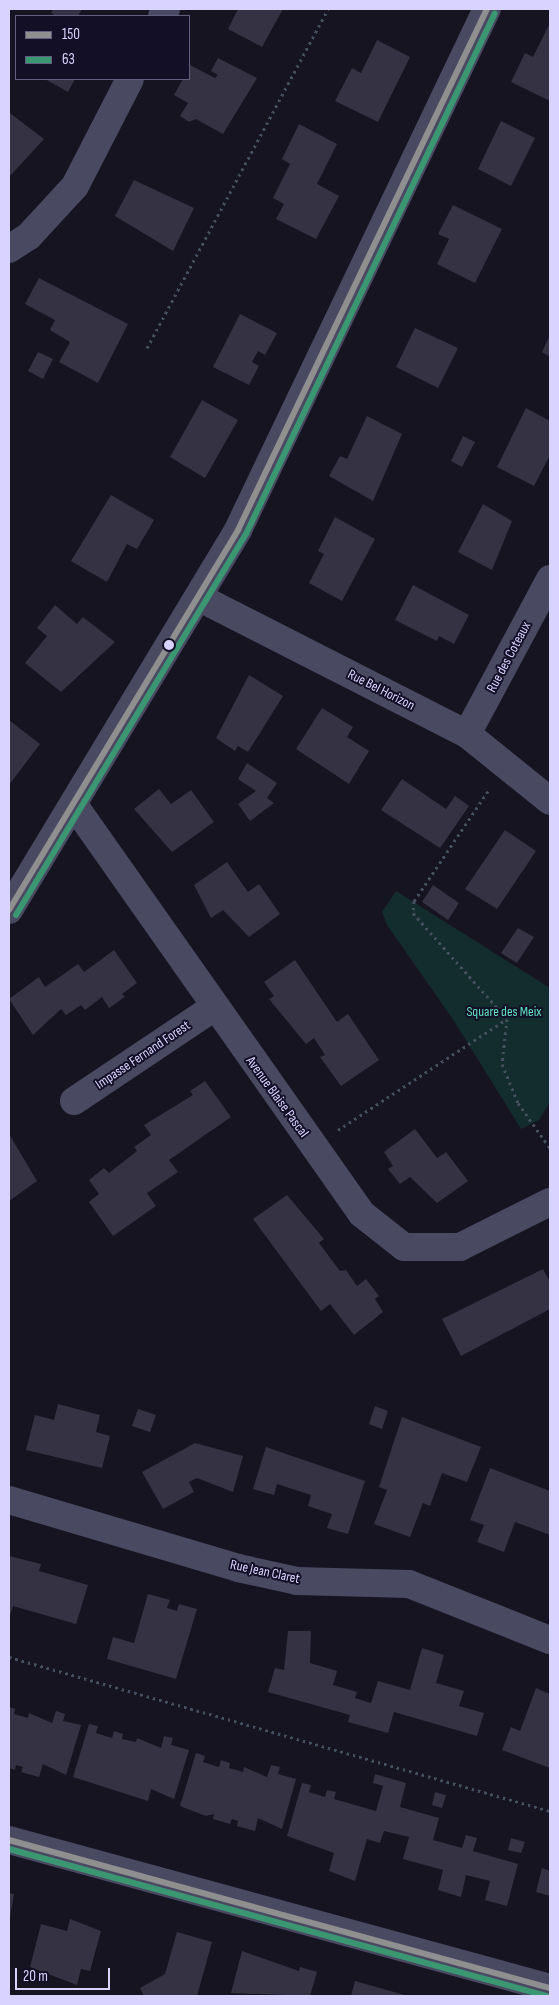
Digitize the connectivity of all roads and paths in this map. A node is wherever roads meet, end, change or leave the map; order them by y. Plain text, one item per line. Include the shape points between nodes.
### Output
1 (328, 9) edge
2 (487, 9) edge
3 (129, 80) edge
4 (9, 249) edge
5 (147, 348) dead end
6 (550, 579) edge
7 (200, 598) junction
8 (467, 734) junction
9 (502, 762) junction
10 (550, 800) edge
11 (74, 805) junction
12 (9, 910) edge
13 (213, 1008) junction
14 (507, 1020) junction
15 (74, 1101) dead end
16 (313, 1146) junction
17 (550, 1148) edge
18 (550, 1202) edge
19 (9, 1500) edge
20 (550, 1640) edge
21 (9, 1657) edge
22 (550, 1811) edge
23 (9, 1840) edge
24 (550, 1988) edge

1 - 5 path
2 - 7 street via 238,530
3 - 4 street via 75,186 29,236
6 - 8 street, Rue des Coteaux
7 - 8 street, Rue Bel Horizon
7 - 11 street
8 - 9 street, Rue Bel Horizon
9 - 10 street, Rue Bel Horizon
9 - 14 path via 496,779 414,901 413,913
11 - 12 street
11 - 13 street, Avenue Blaise Pascal
13 - 15 street, Impasse Fernand Forest
13 - 16 street, Avenue Blaise Pascal
14 - 16 path
14 - 17 path via 502,1064 518,1103
16 - 18 street, Avenue Blaise Pascal via 362,1214 404,1248 460,1247
19 - 20 street, Rue Jean Claret via 238,1568 297,1581 409,1584
21 - 22 path
23 - 24 street

